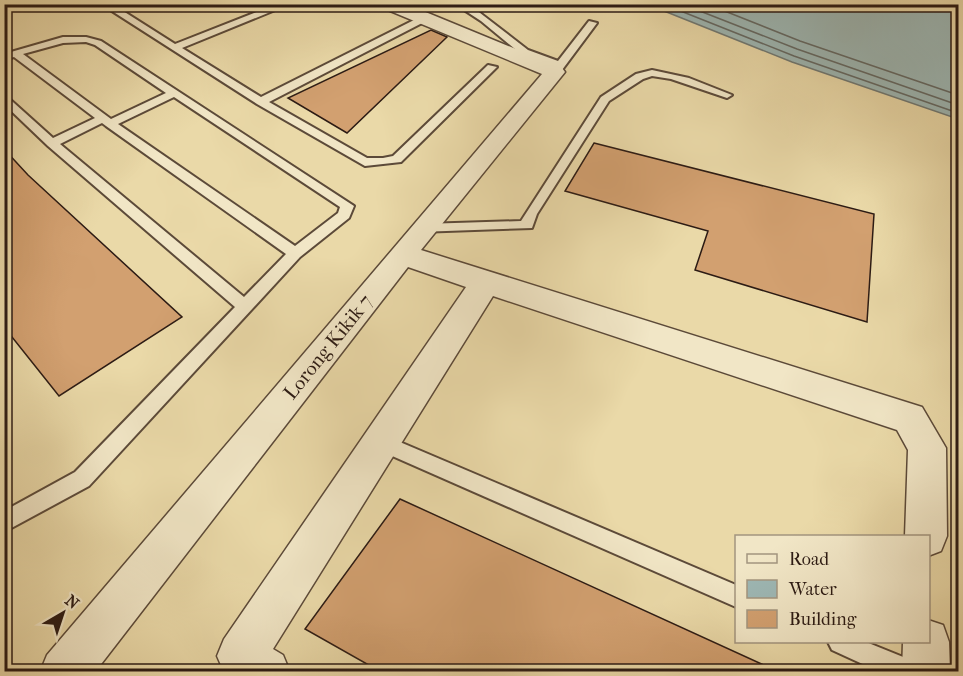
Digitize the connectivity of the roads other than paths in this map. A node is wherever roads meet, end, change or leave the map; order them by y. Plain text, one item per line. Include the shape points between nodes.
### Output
1 (105, 4) edge
2 (286, 4) edge
3 (389, 4) edge
4 (459, 4) edge
5 (423, 19) junction
6 (592, 23) dead end
7 (173, 48) junction
8 (10, 55) edge
9 (492, 67) dead end
10 (557, 69) junction
11 (174, 93) junction
12 (727, 95) dead end
13 (4, 97) edge
14 (261, 102) junction
15 (106, 122) junction
16 (52, 143) junction
17 (423, 229) junction
18 (295, 253) junction
19 (403, 255) junction
20 (484, 283) junction
21 (244, 306) junction
22 (381, 442) junction
23 (4, 522) edge
24 (926, 535) edge
25 (735, 596) edge
26 (842, 643) edge
27 (926, 643) edge
28 (64, 672) edge
29 (266, 672) edge
30 (909, 672) edge
31 (926, 672) edge

1 - 7 lane
2 - 7 lane
3 - 5 street
4 - 10 lane via 486,18 519,49
5 - 10 street
5 - 14 lane
6 - 10 lane, Lorong Kikik 7
7 - 14 lane
8 - 11 lane via 65,39 88,39
8 - 15 lane
9 - 14 lane via 397,159 383,162 365,162
10 - 17 street, Lorong Kikik 7
11 - 15 lane
11 - 18 lane via 347,206 344,215
12 - 17 lane via 665,75 642,75 605,99 530,214 527,225
13 - 16 lane
15 - 16 lane
15 - 18 lane
16 - 21 lane
17 - 19 street, Lorong Kikik 7
18 - 21 lane
19 - 20 street
19 - 28 street, Lorong Kikik 7
20 - 22 street
20 - 24 street via 909,418 927,448
21 - 23 lane via 82,479
22 - 25 lane
22 - 29 street via 241,656
26 - 30 lane
27 - 31 street

